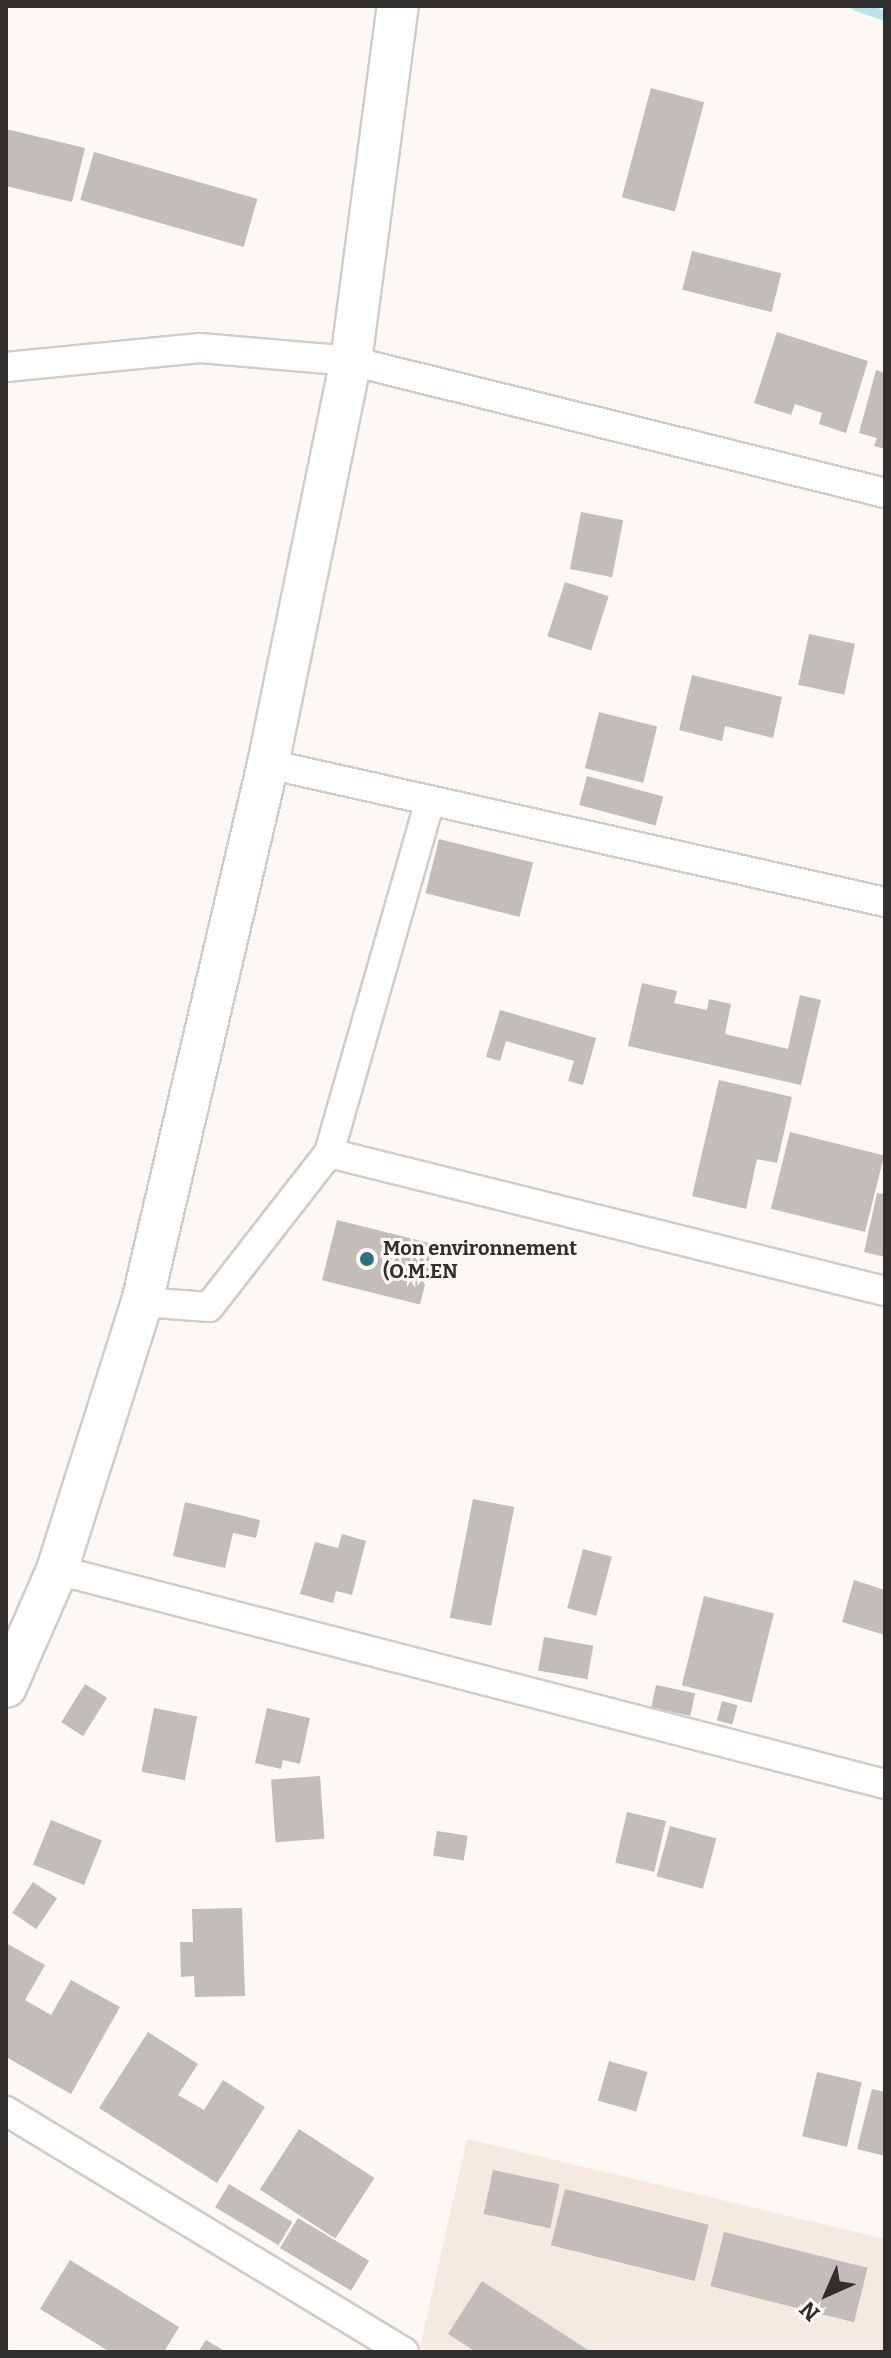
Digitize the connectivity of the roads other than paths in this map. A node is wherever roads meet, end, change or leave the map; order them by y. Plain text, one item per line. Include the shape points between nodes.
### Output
1 (398, 6) edge
2 (351, 361) junction
3 (6, 367) edge
4 (885, 493) edge
5 (268, 764) junction
6 (430, 800) junction
7 (885, 902) edge
8 (329, 1153) junction
9 (885, 1291) edge
10 (142, 1302) junction
11 (57, 1570) junction
12 (6, 1687) edge
13 (885, 1784) edge
14 (6, 2111) edge
15 (404, 2352) edge

1 - 2 main road
2 - 3 street via 200,348
2 - 4 street
2 - 5 main road
5 - 6 street
5 - 10 main road
6 - 7 street
6 - 8 street
8 - 9 street
8 - 10 street via 209,1307
10 - 11 main road
11 - 12 main road
11 - 13 street
14 - 15 street

